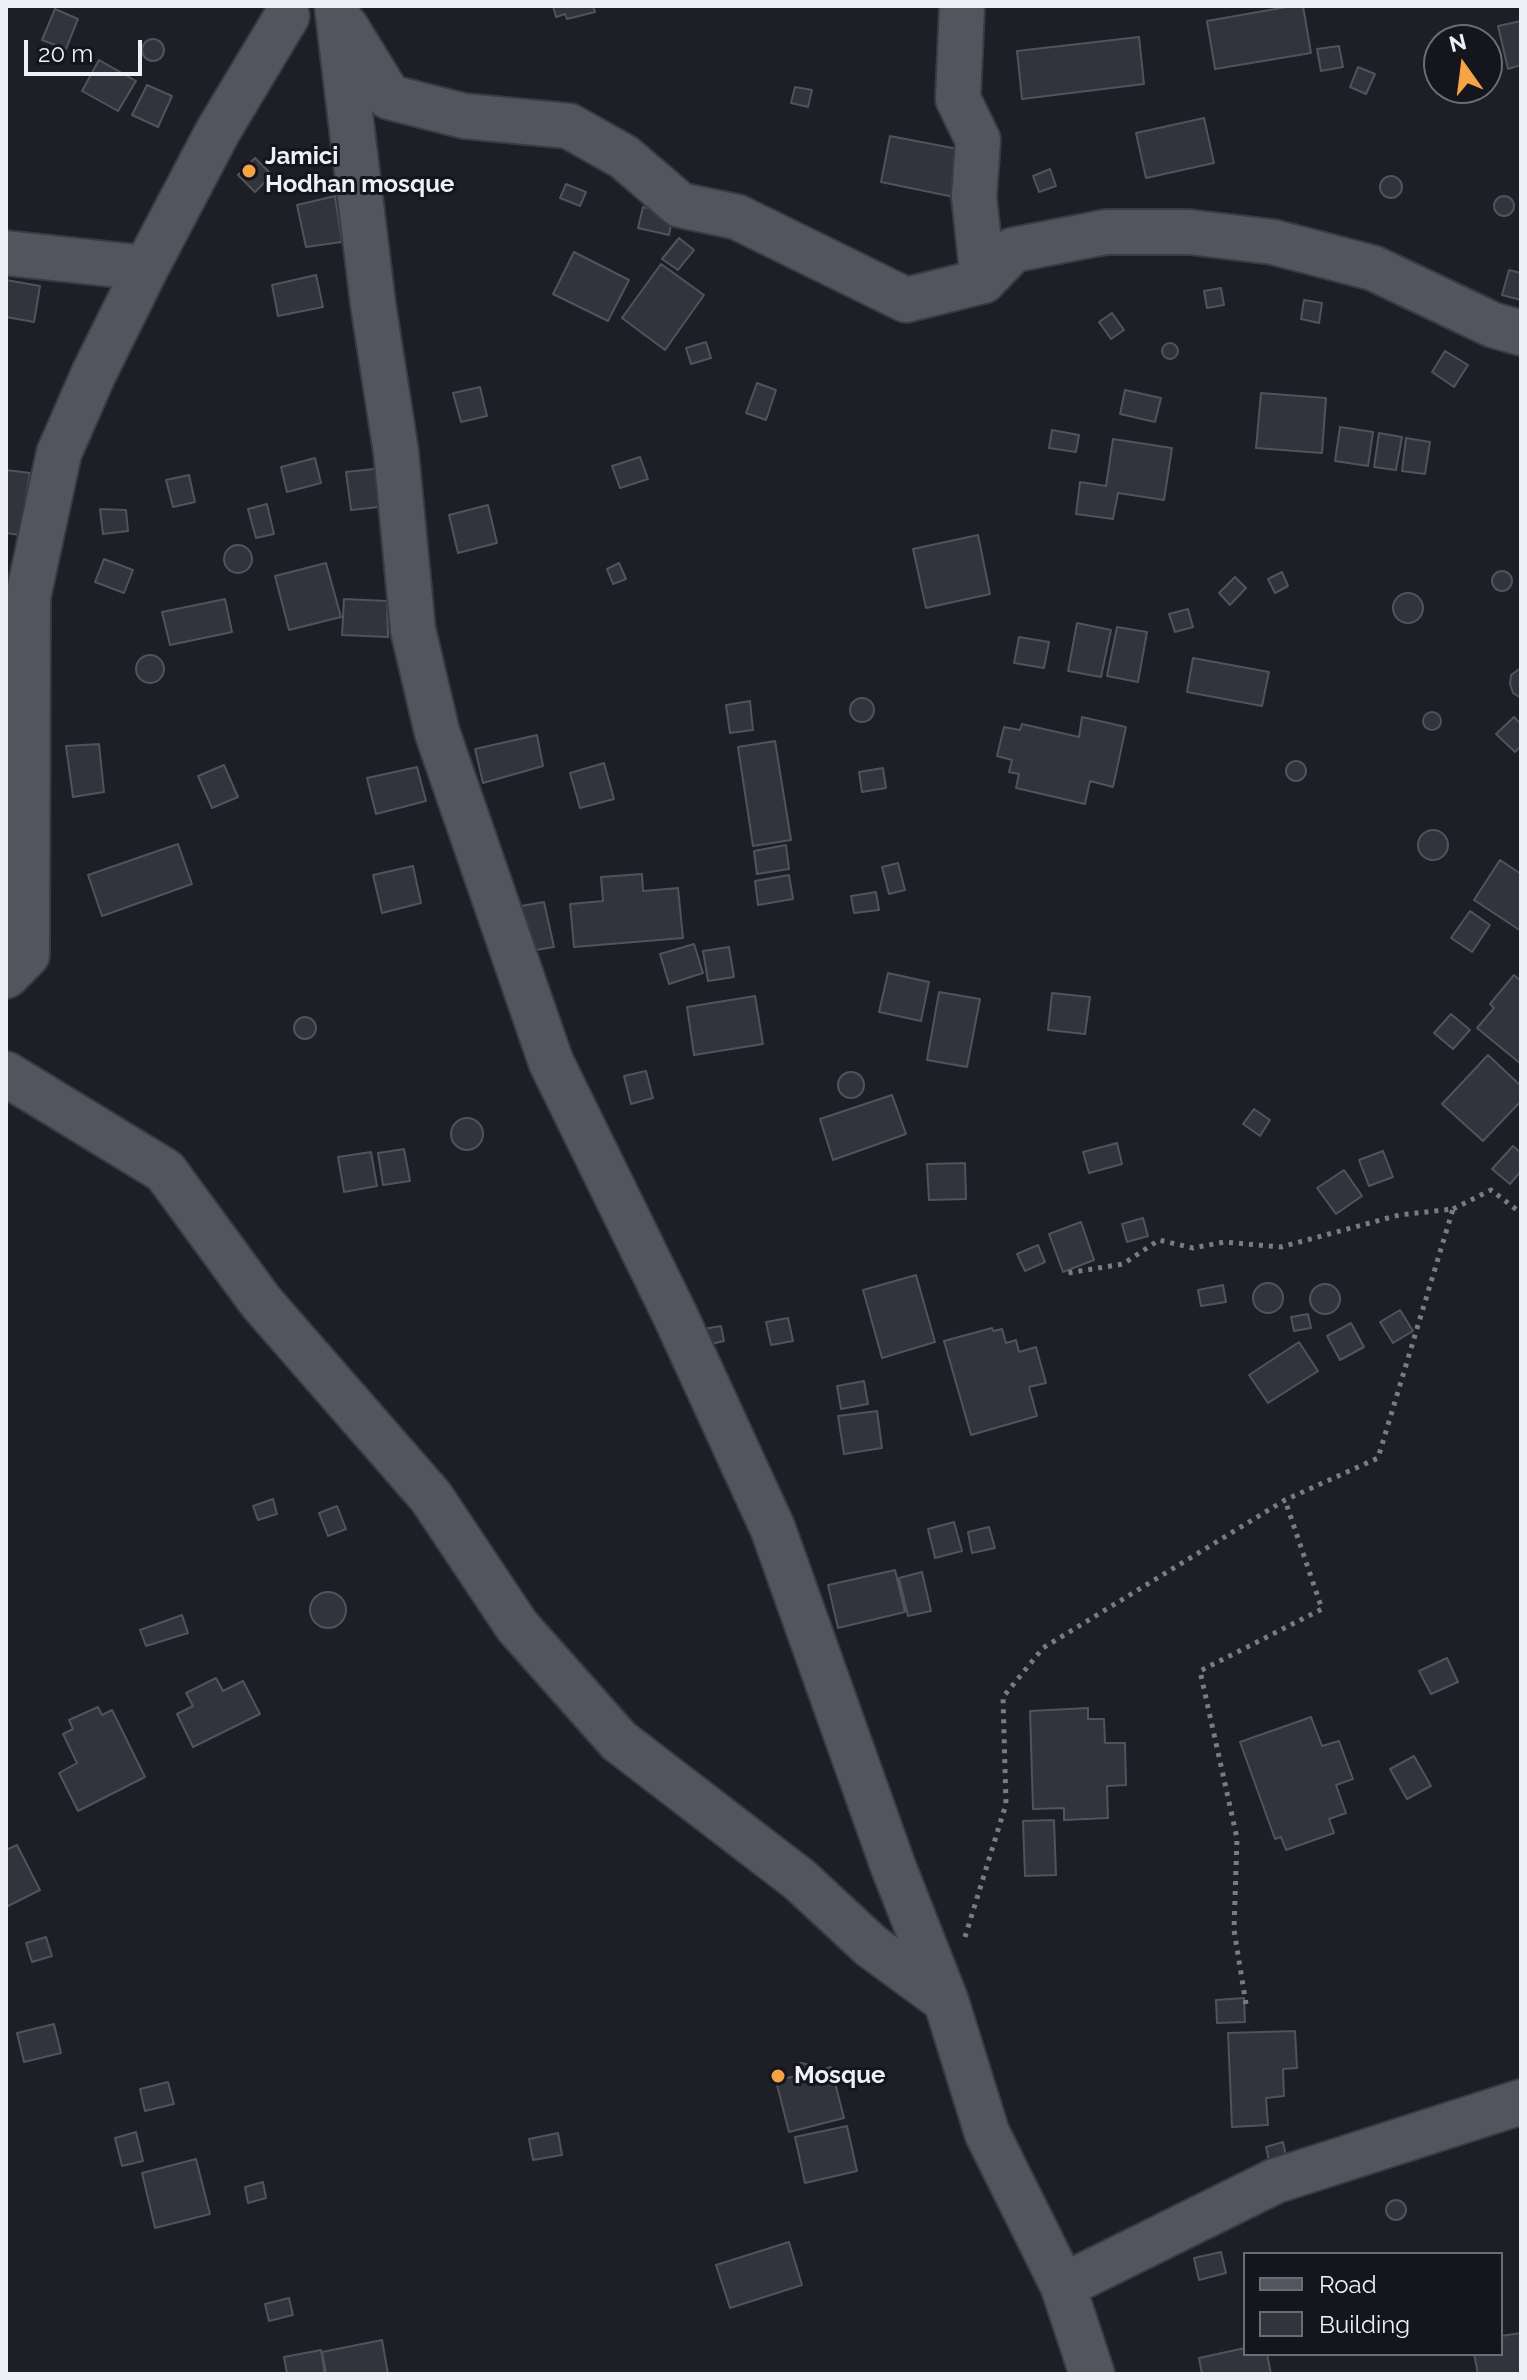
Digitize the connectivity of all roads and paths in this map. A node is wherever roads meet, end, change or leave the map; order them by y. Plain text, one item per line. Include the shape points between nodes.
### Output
1 (962, 6) edge
2 (281, 11) edge
3 (338, 12) edge
4 (6, 253) edge
5 (146, 268) junction
6 (983, 281) junction
7 (1521, 333) edge
8 (6, 976) edge
9 (6, 1074) edge
10 (1453, 1209) junction
11 (1521, 1213) edge
12 (1068, 1273) dead end
13 (1285, 1500) junction
14 (963, 1945) dead end
15 (946, 2001) junction
16 (1246, 2004) dead end
17 (1521, 2102) edge
18 (1063, 2286) junction
19 (1092, 2374) edge

1 - 6 street via 958,99 978,140 974,197
2 - 3 street
2 - 5 street
3 - 6 street via 389,97 464,116 569,126 624,157 680,205 737,217 906,300
3 - 15 street via 396,452 413,630 437,732 551,1062 773,1529
4 - 5 street
5 - 8 street via 59,453 28,597 27,955
6 - 7 street via 1013,250 1106,232 1189,232 1273,242 1373,268
9 - 15 street via 165,1171 261,1302 431,1497 517,1626 619,1741
10 - 11 path via 1491,1190
10 - 12 path via 1399,1215 1281,1247 1224,1242 1193,1248 1159,1240 1123,1264
10 - 13 path via 1378,1458
13 - 14 path via 1043,1648 1003,1697 1006,1804
13 - 16 path via 1322,1609 1200,1671 1237,1838 1234,1930
15 - 18 street via 987,2133
17 - 18 street via 1275,2181
18 - 19 street

